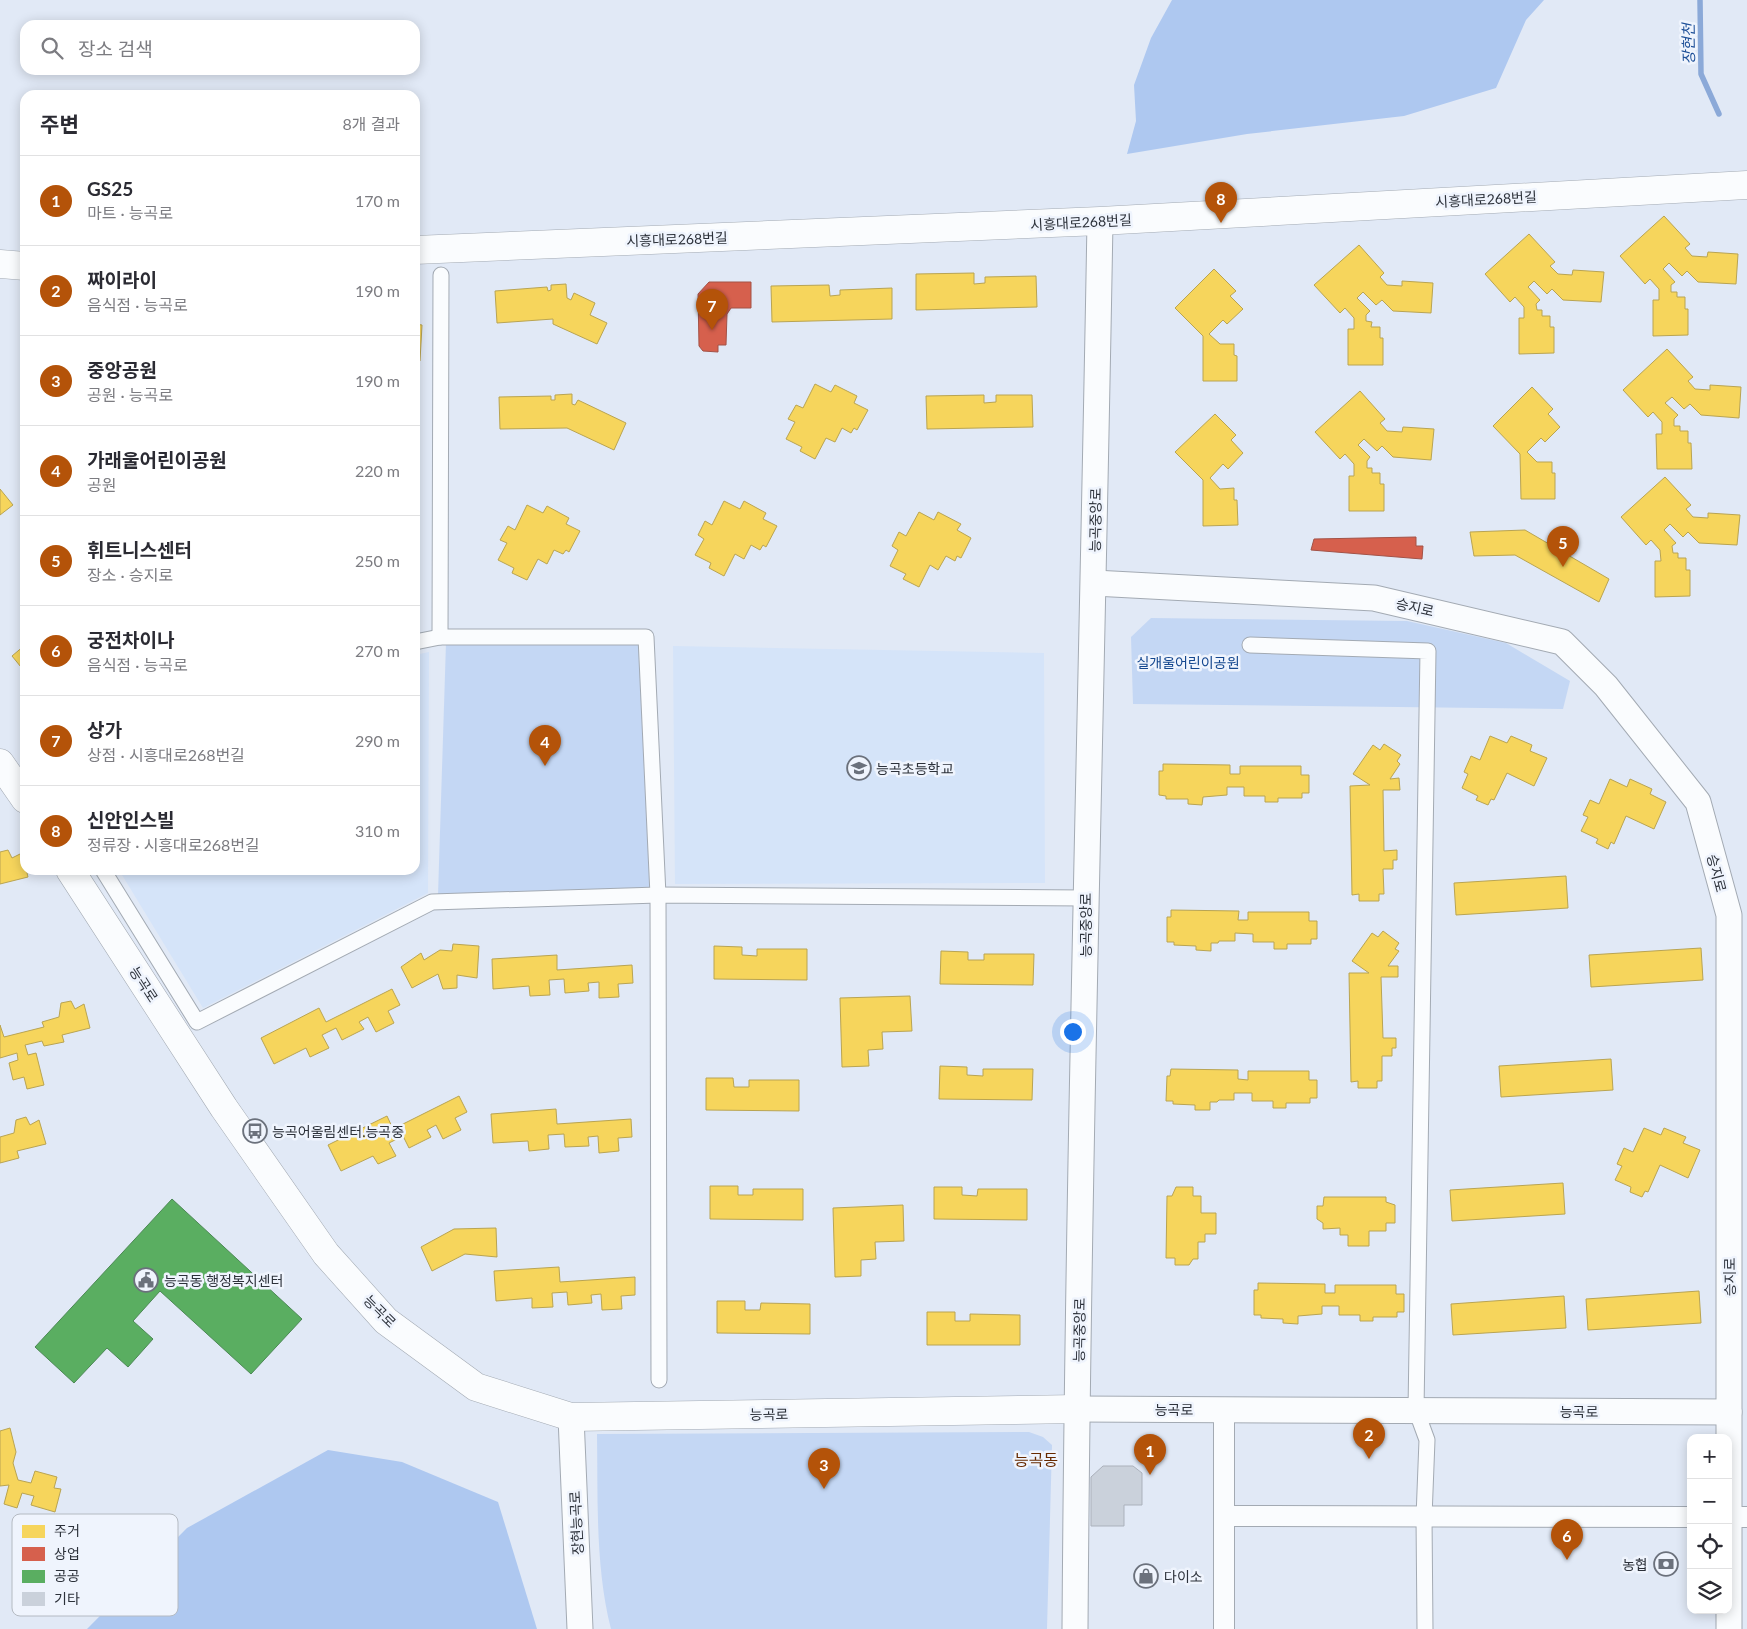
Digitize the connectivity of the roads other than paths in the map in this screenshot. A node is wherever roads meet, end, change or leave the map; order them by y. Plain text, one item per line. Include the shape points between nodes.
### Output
1 (1747, 184) edge
2 (1100, 221) junction
3 (420, 250) edge
4 (0, 264) edge
5 (20, 266) edge
6 (441, 275) dead end
7 (1094, 583) junction
8 (440, 636) junction
9 (420, 641) edge
10 (1250, 645) dead end
11 (0, 763) edge
12 (20, 792) edge
13 (73, 875) edge
14 (106, 875) edge
15 (658, 895) junction
16 (1085, 898) junction
17 (659, 1380) dead end
18 (1078, 1409) junction
19 (1224, 1410) junction
20 (1416, 1410) junction
21 (1729, 1412) junction
22 (570, 1417) junction
23 (1224, 1516) junction
24 (1424, 1517) junction
25 (1687, 1517) edge
26 (1735, 1517) edge
27 (580, 1629) edge
28 (1075, 1629) edge
29 (1224, 1629) edge
30 (1425, 1629) edge
31 (1729, 1629) edge

1 - 2 main road, 시흥대로268번길
2 - 3 main road, 시흥대로268번길
2 - 7 street, 능곡중앙로
4 - 5 main road
6 - 8 street
7 - 16 street, 능곡중앙로
7 - 21 street, 승지로 via 1374,598 1562,642 1606,686 1698,802 1729,916
8 - 9 street
8 - 15 street via 646,637
10 - 20 street via 1428,651
11 - 12 main road
13 - 22 main road, 능곡로 via 235,1124 326,1254 386,1321 476,1387
14 - 15 street via 197,1022 432,902
15 - 16 street
15 - 17 street
16 - 18 street, 능곡중앙로
18 - 19 street, 능곡로
18 - 22 main road, 능곡로
18 - 28 street, 능곡중앙로
19 - 20 street, 능곡로
19 - 23 street
20 - 21 street, 능곡로
20 - 24 street via 1427,1440
21 - 26 street, 승지로
22 - 27 street, 장현능곡로
23 - 24 street
23 - 29 street
24 - 25 street
24 - 30 street
26 - 31 street, 승지로

